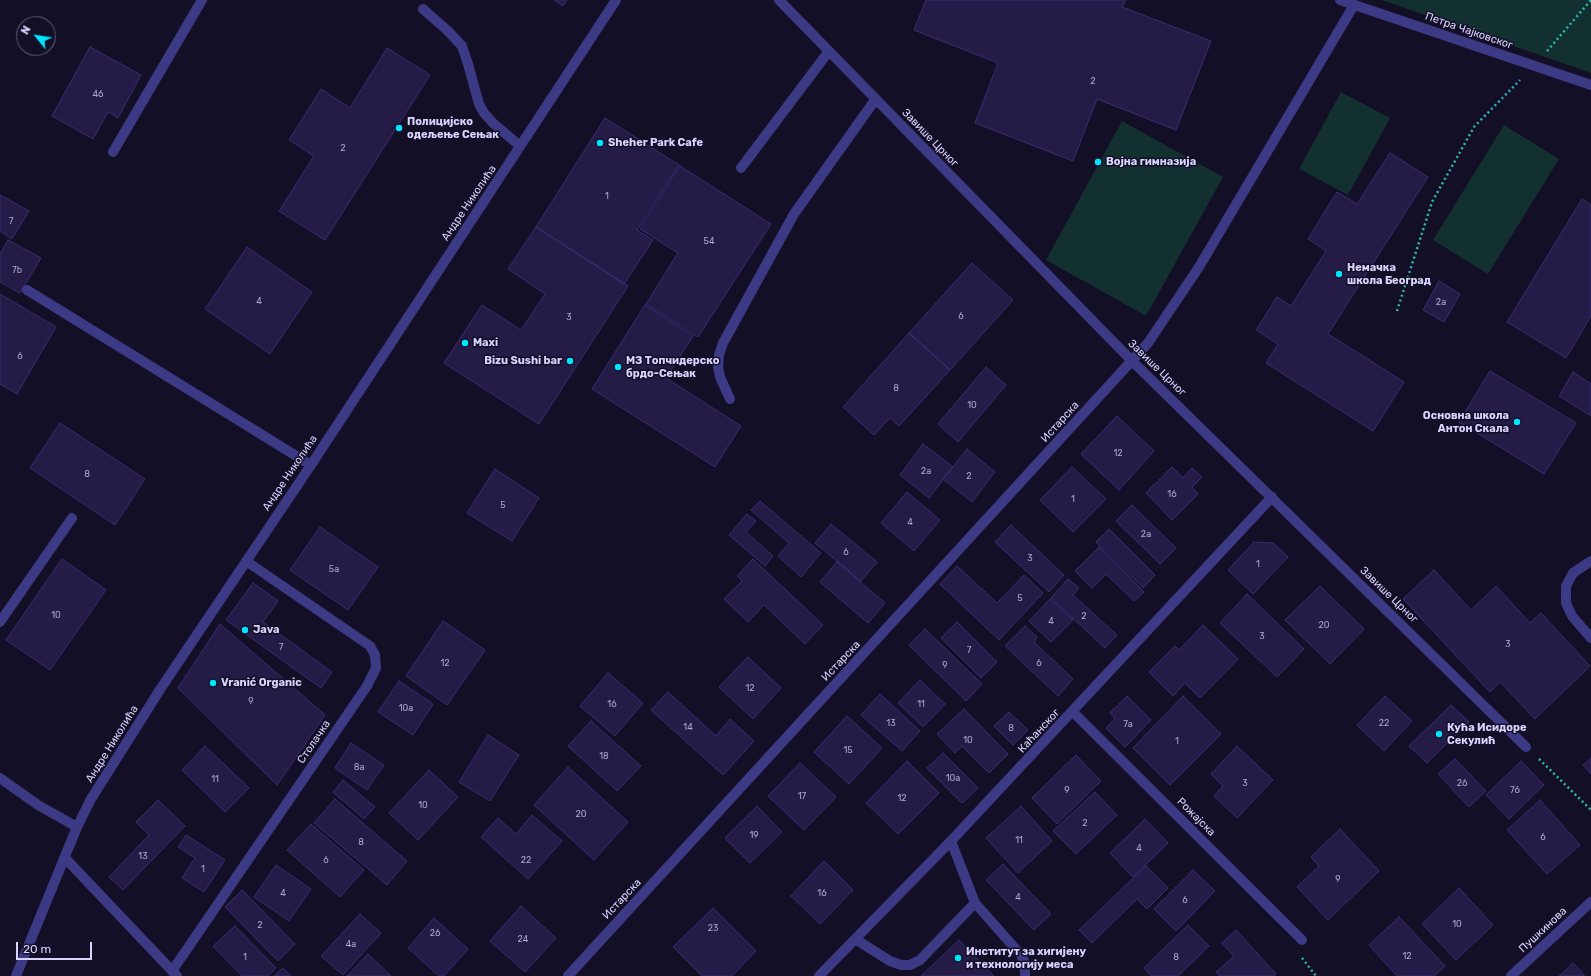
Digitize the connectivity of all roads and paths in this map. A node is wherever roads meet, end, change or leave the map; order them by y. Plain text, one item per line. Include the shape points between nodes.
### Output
1 (202, 0) edge
2 (616, 0) edge
3 (779, 0) edge
4 (1340, 0) edge
5 (1591, 0) edge
6 (1354, 5) junction
7 (423, 9) dead end
8 (829, 51) junction
9 (1534, 66) junction
10 (1591, 85) edge
11 (875, 100) junction
12 (520, 146) junction
13 (114, 152) dead end
14 (741, 168) dead end
15 (27, 290) dead end
16 (1397, 311) dead end
17 (1132, 361) junction
18 (730, 399) dead end
19 (311, 465) junction
20 (1272, 498) junction
21 (72, 518) dead end
22 (246, 561) junction
23 (1589, 562) edge
24 (0, 622) edge
25 (1591, 638) edge
26 (1073, 712) junction
27 (1526, 747) joint
28 (0, 778) edge
29 (1591, 810) edge
30 (77, 827) junction
31 (951, 841) junction
32 (65, 858) junction
33 (1591, 902) edge
34 (975, 904) junction
35 (855, 939) junction
36 (1302, 940) dead end
37 (174, 973) edge
38 (16, 976) edge
39 (568, 976) edge
40 (819, 976) edge
41 (1025, 976) edge
42 (1511, 976) edge

1 - 13 street
2 - 12 street, Андре Николића
3 - 8 street, Завише Црног
4 - 6 street, Петра Чајковског
5 - 9 path
6 - 9 street, Петра Чајковског
6 - 17 street, Истарска via 1199,267 1148,343
7 - 12 street via 462,46 484,113
8 - 11 street, Завише Црног
8 - 14 street
9 - 10 street, Петра Чајковског
9 - 16 path via 1474,127 1432,202
11 - 17 street, Завише Црног
11 - 18 street via 794,214 723,343 718,367
12 - 19 street, Андре Николића
15 - 19 street
17 - 20 street, Завише Црног
17 - 39 street, Истарска
19 - 22 street, Андре Николића
20 - 26 street, Каћанског
20 - 27 street, Завише Црног
21 - 24 street
22 - 30 street, Андре Николића via 161,688
22 - 37 street, Столачка via 370,646 375,655 376,668 367,686
23 - 25 street via 1573,573 1566,586 1566,603 1572,616
26 - 31 street, Каћанског
26 - 36 street, Рожајска
27 - 29 path
28 - 30 street via 38,805
30 - 32 street, Андре Николића
31 - 34 street
31 - 35 street, Каћанског
32 - 37 street
32 - 38 street, Андре Николића
33 - 42 street, Пушкинова
34 - 35 street via 920,960 910,965 901,966 890,961
34 - 41 street via 1021,955 1025,963
35 - 40 street, Каћанског

